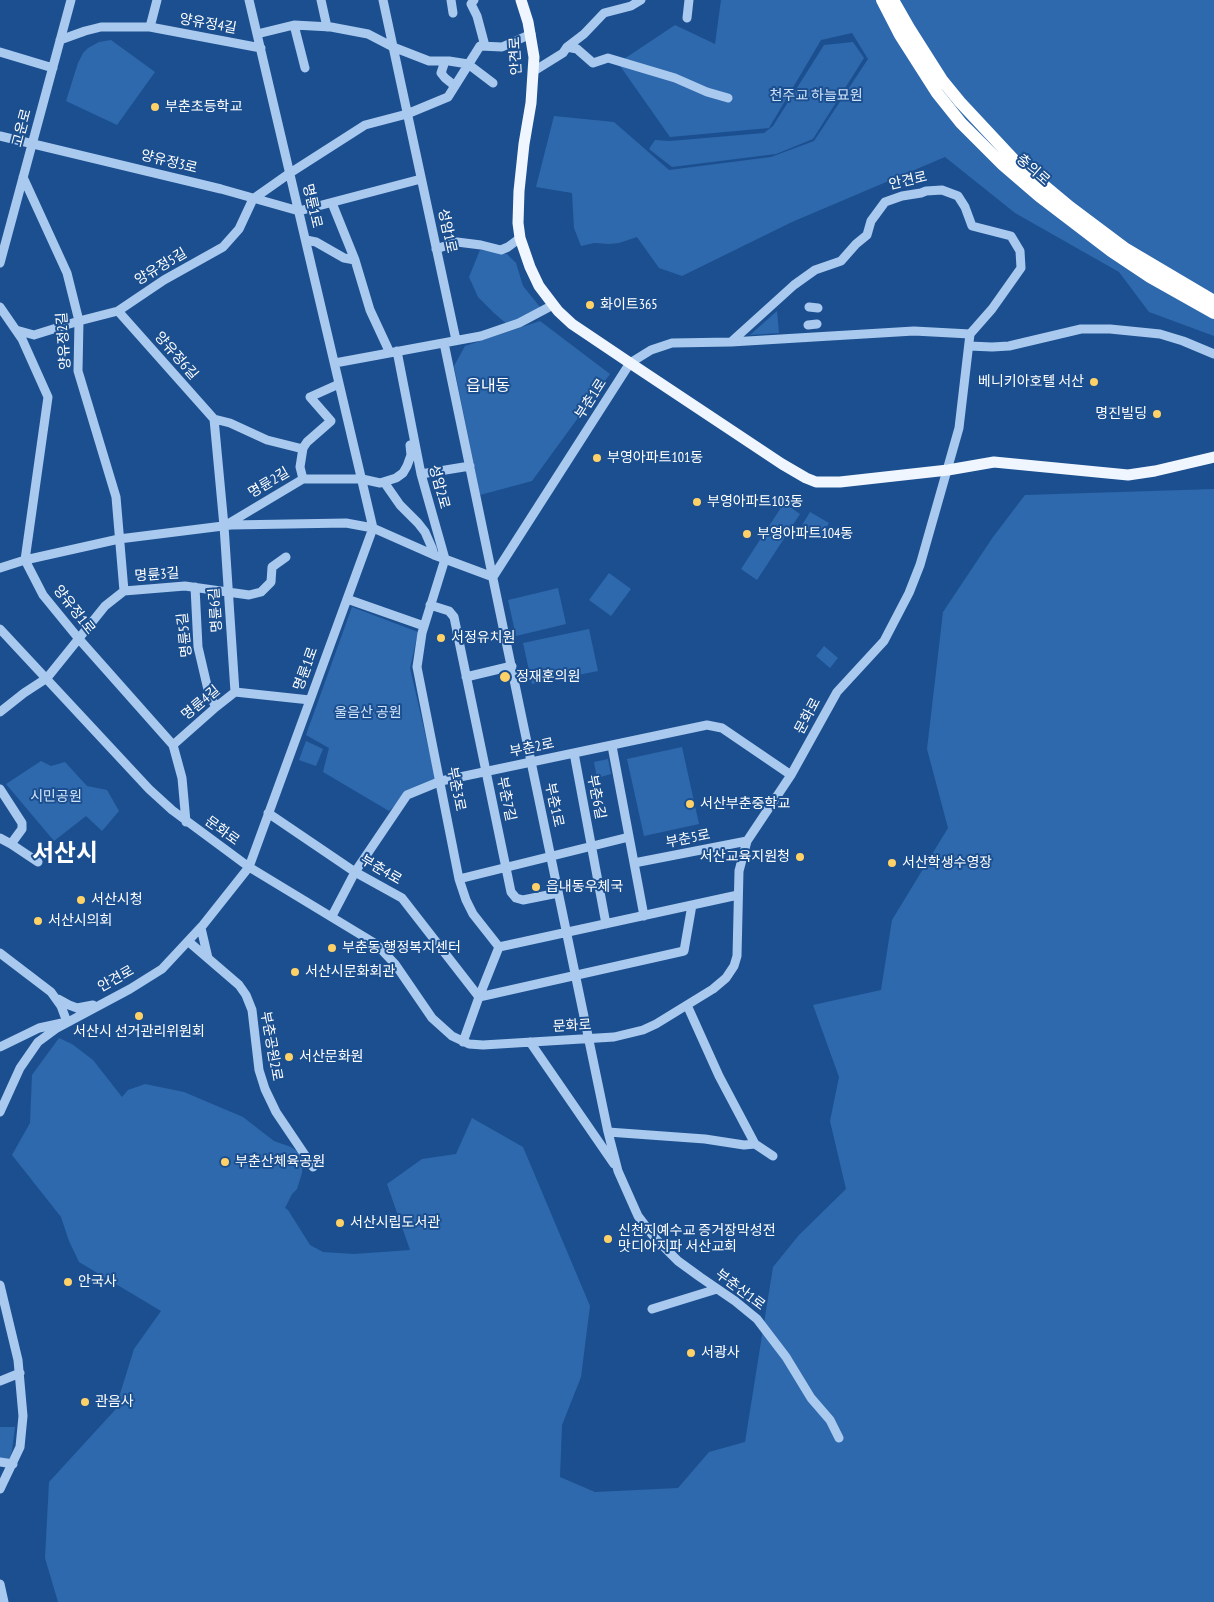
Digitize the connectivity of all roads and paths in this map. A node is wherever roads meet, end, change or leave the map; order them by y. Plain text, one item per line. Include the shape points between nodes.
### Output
1 (71, 0) edge
2 (157, 0) edge
3 (250, 0) edge
4 (321, 0) edge
5 (383, 0) edge
6 (451, 0) edge
7 (474, 0) edge
8 (521, 0) edge
9 (642, 0) edge
10 (689, 0) edge
11 (882, 0) edge
12 (893, 0) edge
13 (453, 13) dead end
14 (687, 18) dead end
15 (294, 25) junction
16 (150, 27) junction
17 (327, 27) junction
18 (257, 34) junction
19 (531, 34) junction
20 (60, 40) junction
21 (484, 46) junction
22 (393, 47) junction
23 (566, 47) junction
24 (261, 48) junction
25 (0, 52) edge
26 (445, 61) junction
27 (468, 64) junction
28 (52, 68) junction
29 (305, 68) dead end
30 (534, 71) junction
31 (493, 84) dead end
32 (455, 86) junction
33 (728, 98) dead end
34 (407, 114) junction
35 (0, 136) edge
36 (32, 142) junction
37 (290, 173) junction
38 (23, 177) junction
39 (421, 179) junction
40 (253, 199) junction
41 (332, 203) junction
42 (299, 211) junction
43 (520, 238) junction
44 (306, 240) junction
45 (436, 249) junction
46 (355, 260) junction
47 (0, 263) edge
48 (1214, 301) edge
49 (553, 305) junction
50 (0, 307) edge
51 (118, 310) junction
52 (1214, 312) edge
53 (79, 321) junction
54 (16, 330) junction
55 (970, 334) junction
56 (456, 340) junction
57 (731, 342) junction
58 (444, 343) junction
59 (969, 346) junction
60 (393, 352) junction
61 (1214, 354) edge
62 (334, 363) junction
63 (630, 363) junction
64 (340, 384) junction
65 (214, 419) junction
66 (410, 422) junction
67 (303, 449) junction
68 (1214, 457) edge
69 (470, 466) junction
70 (948, 470) junction
71 (421, 474) junction
72 (303, 479) junction
73 (362, 479) junction
74 (384, 482) junction
75 (224, 526) junction
76 (373, 528) junction
77 (119, 539) junction
78 (434, 555) junction
79 (286, 557) dead end
80 (445, 559) junction
81 (26, 560) junction
82 (0, 568) edge
83 (493, 576) junction
84 (195, 587) junction
85 (124, 591) junction
86 (229, 592) junction
87 (347, 599) junction
88 (430, 606) junction
89 (424, 626) junction
90 (0, 629) edge
91 (79, 639) junction
92 (512, 666) junction
93 (466, 677) junction
94 (47, 678) junction
95 (235, 692) junction
96 (310, 700) junction
97 (216, 706) junction
98 (0, 712) edge
99 (173, 745) junction
100 (612, 746) junction
101 (574, 753) junction
102 (532, 762) junction
103 (486, 772) junction
104 (791, 775) junction
105 (441, 781) junction
106 (0, 789) edge
107 (0, 801) edge
108 (268, 813) junction
109 (19, 817) junction
110 (186, 822) junction
111 (629, 837) junction
112 (0, 838) edge
113 (747, 841) junction
114 (11, 844) junction
115 (592, 846) junction
116 (551, 856) junction
117 (38, 862) dead end
118 (634, 863) junction
119 (248, 867) junction
120 (506, 867) junction
121 (355, 872) junction
122 (459, 879) junction
123 (558, 893) junction
124 (738, 895) junction
125 (692, 905) junction
126 (332, 916) junction
127 (644, 916) junction
128 (606, 924) junction
129 (201, 928) junction
130 (567, 932) junction
131 (189, 942) junction
132 (499, 947) junction
133 (0, 953) edge
134 (208, 958) junction
135 (575, 975) junction
136 (479, 997) junction
137 (58, 998) junction
138 (687, 1005) junction
139 (100, 1006) junction
140 (67, 1022) junction
141 (588, 1039) junction
142 (463, 1042) junction
143 (530, 1042) junction
144 (0, 1047) edge
145 (0, 1112) edge
146 (608, 1132) junction
147 (755, 1144) junction
148 (773, 1156) dead end
149 (313, 1167) dead end
150 (618, 1171) junction
151 (0, 1285) edge
152 (717, 1289) junction
153 (652, 1309) dead end
154 (20, 1373) junction
155 (0, 1381) edge
156 (839, 1438) dead end
157 (0, 1462) edge
158 (12, 1464) junction
159 (0, 1489) edge
160 (0, 1584) edge
161 (4, 1602) edge

1 - 20 street, 고운로
2 - 16 street
3 - 18 street, 명륜1로
4 - 17 street
5 - 22 street, 성암1로
6 - 13 street
7 - 21 street via 472,4
8 - 19 main road, 안견로
9 - 23 street via 604,14
10 - 14 street
11 - 52 highway, 충의로 via 937,93 961,123 1003,165 1111,251
12 - 48 highway, 충의로 via 942,80 1016,162 1126,248
15 - 17 street
15 - 18 street
15 - 29 street
16 - 20 street, 양유정4길 via 101,27
16 - 24 street, 양유정4길
17 - 22 street via 368,34
18 - 24 street, 명륜1로
19 - 21 street via 502,47
19 - 30 main road, 안견로
20 - 28 street, 고운로
21 - 27 street via 480,46
22 - 26 street via 429,61
22 - 34 street, 성암1로
23 - 30 street via 563,53
23 - 33 street via 577,49 593,63 608,58
24 - 37 street, 명륜1로
25 - 28 street
26 - 27 street
26 - 32 street via 441,73
27 - 31 street
27 - 32 street
28 - 36 street, 고운로
30 - 43 main road, 안견로 via 519,191
32 - 34 street via 448,97
34 - 37 street via 365,125
34 - 39 street, 성암1로
35 - 36 street, 양유정3로
36 - 38 street, 고운로
36 - 40 street, 양유정3로
37 - 40 street, 양유정5길
37 - 42 street, 명륜1로
38 - 47 street, 고운로
38 - 53 street, 양유정2길 via 67,273
39 - 41 street
39 - 45 street, 성암1로
40 - 42 street, 양유정3로
40 - 51 street, 양유정5길 via 239,229 223,247
41 - 42 street
41 - 46 street, 성암2로
42 - 44 street, 명륜1로
43 - 45 street via 501,250 457,242
43 - 49 main road, 안견로 via 534,275
44 - 46 street
44 - 62 street, 명륜1로
45 - 56 street, 성암1로
46 - 60 street, 성암2로 via 370,310
49 - 56 street via 519,323
49 - 63 main road, 안견로 via 572,324
50 - 54 street
51 - 53 street, 양유정5길
51 - 65 street, 양유정6길
53 - 54 street, 양유정5길 via 34,335
53 - 77 street, 양유정2길 via 78,371 116,497
54 - 81 street via 48,397
55 - 57 street via 914,331
55 - 57 street, 안견로 via 992,310 1021,268 1020,251 1010,236 972,226 958,196 942,190 926,190 885,202 871,221 867,235 841,261 815,270 794,284
55 - 59 street
56 - 58 street
57 - 63 street via 668,344
58 - 60 street
58 - 69 street
59 - 61 street via 1009,346 1081,329 1110,329 1160,334
59 - 70 street via 960,422
60 - 62 street
60 - 66 street, 성암2로
62 - 64 street, 명륜1로
63 - 70 main road, 안견로 via 811,480 840,482
63 - 83 street, 부춘1로
64 - 67 street via 310,397 331,421
64 - 73 street, 명륜1로
65 - 67 street via 267,440
65 - 75 street
66 - 71 street, 성암2로
66 - 74 street, 성암2로 via 411,455 407,466 396,478
67 - 72 street via 300,467
68 - 70 main road, 안견로 via 1162,470 1128,474 994,462
69 - 71 street
69 - 83 street
70 - 104 street, 문화로 via 920,566 897,618 878,649 837,692
71 - 80 street, 성암2로
72 - 73 street, 명륜2길
72 - 75 street, 명륜2길
73 - 74 street
73 - 76 street, 명륜1로
74 - 78 street via 425,532
75 - 76 street, 명륜2길 via 346,523
75 - 77 street, 명륜2길
75 - 86 street, 명륜6길
76 - 78 street
76 - 87 street, 명륜1로
77 - 81 street, 명륜2길
77 - 85 street
78 - 80 street
79 - 86 street, 명륜3길 via 272,567 271,582 262,592 249,595
80 - 83 street
80 - 88 street, 부춘3로
81 - 82 street, 명륜2길
81 - 91 street, 양유정1로 via 43,595
83 - 92 street, 부춘1로
84 - 85 street, 명륜3길
84 - 86 street, 명륜3길
84 - 97 street, 명륜5길 via 198,647 209,694
85 - 91 street, 명륜3길 via 105,606
86 - 95 street, 명륜6길
87 - 89 street
87 - 96 street, 명륜1로
88 - 89 street, 부춘3로
88 - 93 street, 부춘7길 via 453,615
89 - 105 street, 부춘3로 via 417,667
90 - 94 street, 문화로
91 - 94 street, 명륜3길
91 - 99 street, 양유정1로
92 - 93 street
92 - 102 street, 부춘1로
93 - 103 street, 부춘7길
94 - 98 street, 명륜3길
94 - 110 street, 문화로 via 149,788
95 - 96 street, 명륜4길
95 - 97 street, 명륜4길
96 - 108 street, 명륜1로
97 - 99 street, 명륜4길
99 - 110 street, 양유정1로 via 182,778
100 - 101 street, 부춘2로
100 - 104 street, 부춘2로 via 694,727 714,726
100 - 111 street
101 - 102 street, 부춘2로
101 - 115 street, 부춘6길
102 - 103 street, 부춘2로
102 - 116 street, 부춘1로
103 - 105 street, 부춘2로
103 - 120 street, 부춘7길
104 - 113 street, 문화로
105 - 121 street, 부춘2로 via 407,795
105 - 122 street, 부춘3로
106 - 109 street
107 - 109 street
108 - 119 street, 명륜1로
108 - 121 street, 부춘4로
109 - 114 street via 22,827
110 - 119 street, 문화로
111 - 115 street
111 - 118 street
112 - 114 street
113 - 118 street, 부춘5로
113 - 124 street, 문화로
114 - 117 street
115 - 116 street
115 - 128 street, 부춘6길
116 - 120 street
116 - 123 street, 부춘1로
118 - 127 street
119 - 126 street, 문화로
119 - 129 street, 안견로
120 - 122 street
120 - 123 street, 부춘7길 via 511,892 516,898 525,900
121 - 126 street, 부춘2로
121 - 136 street, 부춘4로 via 402,898
122 - 132 street, 부춘3로 via 469,907
123 - 130 street, 부춘1로
124 - 125 street
124 - 138 street, 문화로 via 734,966 720,984
125 - 127 street
125 - 135 street via 685,951
126 - 142 street, 문화로 via 382,949 435,1021
127 - 128 street
128 - 130 street
129 - 131 street, 안견로
129 - 134 street
130 - 132 street
130 - 135 street, 부춘1로
131 - 134 street, 부춘공원2로
131 - 139 street, 안견로 via 162,969
132 - 136 street
133 - 137 street
134 - 149 street, 부춘공원2로 via 239,985 249,1000 259,1070 265,1089 276,1112
135 - 136 street
135 - 141 street, 부춘1로
136 - 142 street
137 - 139 street via 76,1008 96,1003
137 - 140 street
138 - 141 street, 문화로 via 639,1032
138 - 147 street
139 - 140 street, 안견로
140 - 144 street via 39,1028
140 - 145 street, 안견로 via 31,1050
141 - 143 street, 문화로
141 - 146 street, 부춘산1로
142 - 143 street, 문화로 via 483,1045
143 - 150 street, 부춘산1로
146 - 147 street
146 - 150 street, 부춘산1로
147 - 148 street
150 - 152 street, 부춘산1로 via 638,1216 654,1237 678,1261
151 - 154 street
152 - 153 street
152 - 156 street, 부춘산1로 via 757,1319 786,1356
154 - 155 street
154 - 158 street via 23,1427 20,1446
157 - 158 street
158 - 159 street
160 - 161 street

